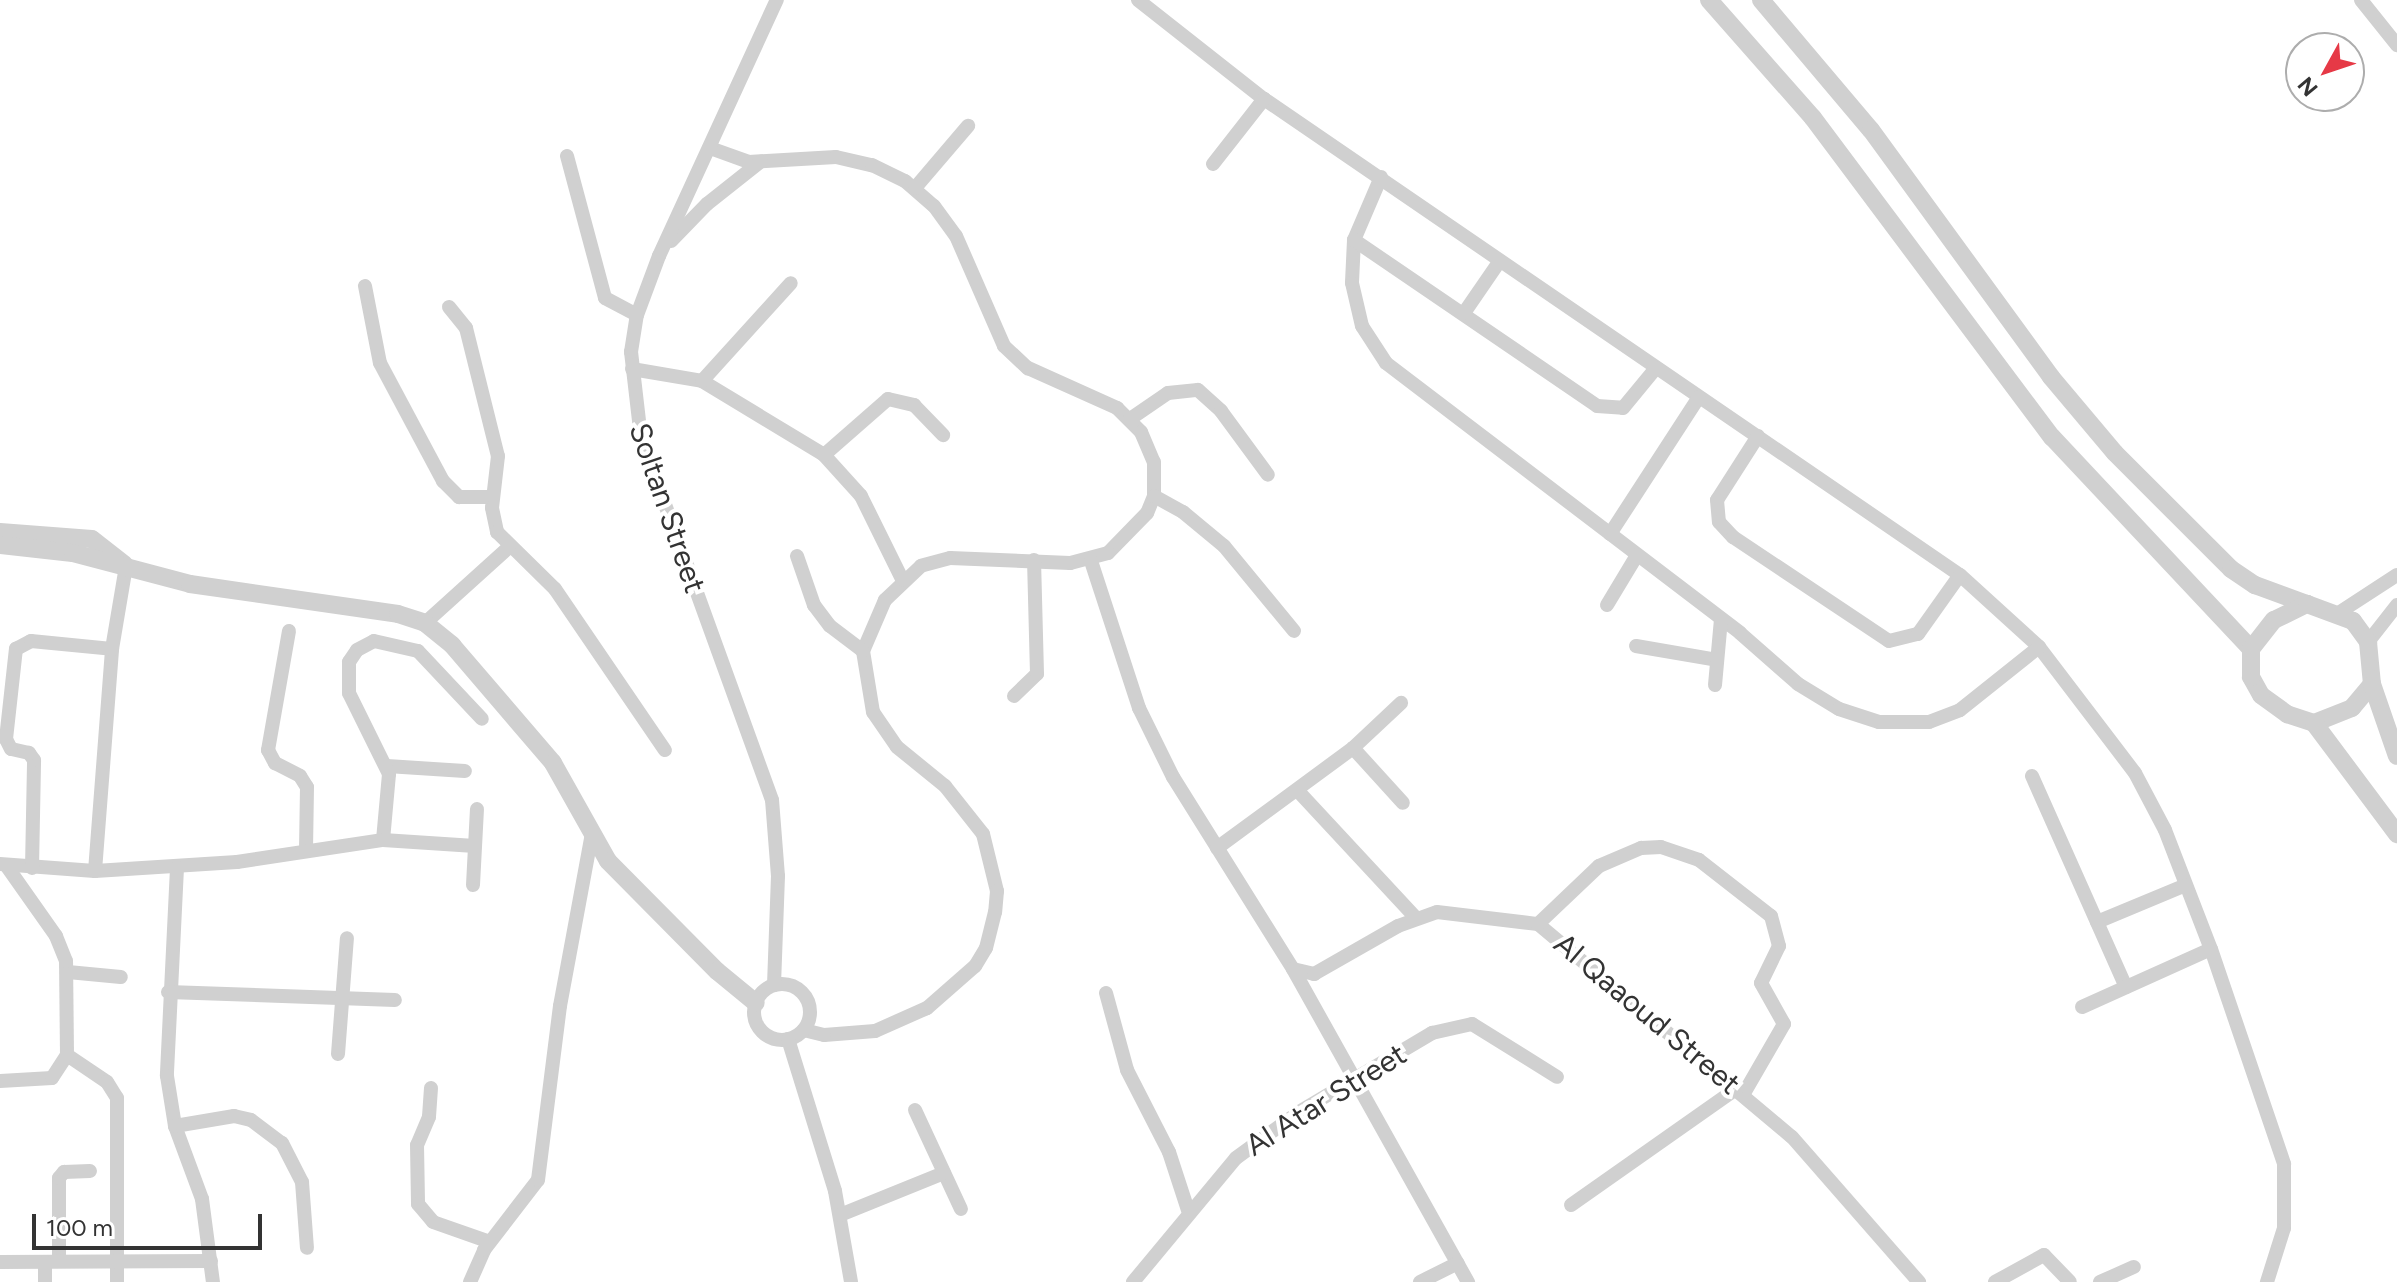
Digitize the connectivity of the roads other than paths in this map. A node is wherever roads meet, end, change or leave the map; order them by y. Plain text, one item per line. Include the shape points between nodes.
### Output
1 (777, 0) edge
2 (1138, 0) edge
3 (1709, 0) edge
4 (1761, 0) edge
5 (2361, 0) edge
6 (2397, 45) edge
7 (1264, 99) junction
8 (968, 126) dead end
9 (710, 148) junction
10 (567, 156) dead end
11 (764, 160) junction
12 (1213, 164) dead end
13 (1381, 177) junction
14 (915, 188) junction
15 (1354, 240) junction
16 (659, 256) junction
17 (1499, 262) junction
18 (791, 283) dead end
19 (365, 286) dead end
20 (449, 307) dead end
21 (1464, 313) junction
22 (637, 315) junction
23 (1656, 368) junction
24 (632, 369) junction
25 (702, 381) junction
26 (1699, 397) junction
27 (1130, 419) junction
28 (943, 435) dead end
29 (1758, 436) junction
30 (824, 455) junction
31 (1268, 475) dead end
32 (1154, 496) junction
33 (493, 497) junction
34 (0, 532) edge
35 (1610, 534) junction
36 (0, 545) edge
37 (509, 547) junction
38 (1637, 555) junction
39 (797, 556) dead end
40 (1034, 560) junction
41 (1091, 561) junction
42 (126, 566) junction
43 (1960, 575) junction
44 (2397, 575) edge
45 (902, 579) junction
46 (2307, 604) junction
47 (1607, 605) dead end
48 (2397, 605) edge
49 (2340, 612) junction
50 (1721, 619) junction
51 (425, 623) junction
52 (289, 631) dead end
53 (1294, 631) dead end
54 (2368, 642) junction
55 (1636, 646) dead end
56 (2039, 647) junction
57 (112, 649) junction
58 (2251, 649) junction
59 (863, 651) junction
60 (7, 654) edge
61 (1717, 660) junction
62 (2372, 684) junction
63 (1715, 685) dead end
64 (1014, 696) dead end
65 (1401, 703) dead end
66 (482, 719) dead end
67 (2314, 723) junction
68 (1353, 748) junction
69 (665, 750) dead end
70 (2397, 756) edge
71 (387, 766) junction
72 (465, 771) dead end
73 (2032, 776) dead end
74 (1298, 791) junction
75 (1403, 803) dead end
76 (477, 809) dead end
77 (2397, 834) edge
78 (591, 838) junction
79 (383, 840) junction
80 (475, 846) junction
81 (306, 848) junction
82 (1217, 848) junction
83 (3, 865) edge
84 (32, 868) junction
85 (177, 868) junction
86 (95, 871) junction
87 (473, 885) dead end
88 (2186, 885) junction
89 (1416, 918) junction
90 (2097, 922) junction
91 (1538, 924) junction
92 (347, 938) dead end
93 (2211, 949) junction
94 (1293, 969) junction
95 (68, 972) junction
96 (121, 977) dead end
97 (774, 985) junction
98 (2126, 987) junction
99 (168, 992) junction
100 (1106, 993) dead end
101 (341, 995) junction
102 (395, 1000) dead end
103 (756, 1003) junction
104 (2082, 1007) dead end
105 (804, 1030) junction
106 (788, 1039) junction
107 (338, 1054) dead end
108 (67, 1055) junction
109 (1557, 1077) dead end
110 (1355, 1079) junction
111 (0, 1081) edge
112 (431, 1088) dead end
113 (1740, 1092) junction
114 (915, 1110) dead end
115 (175, 1126) junction
116 (90, 1171) dead end
117 (944, 1173) junction
118 (1571, 1205) dead end
119 (961, 1209) dead end
120 (1188, 1210) junction
121 (840, 1215) junction
122 (490, 1242) junction
123 (307, 1248) dead end
124 (117, 1261) junction
125 (211, 1261) junction
126 (0, 1262) edge
127 (52, 1262) junction
128 (1458, 1263) junction
129 (2134, 1267) dead end
130 (850, 1281) edge
131 (45, 1282) edge
132 (117, 1282) edge
133 (213, 1282) edge
134 (470, 1282) edge
135 (1133, 1282) edge
136 (1420, 1282) edge
137 (1468, 1282) edge
138 (1919, 1282) edge
139 (1995, 1282) edge
140 (2070, 1282) edge
141 (2100, 1282) edge
142 (2267, 1282) edge

1 - 9 street, Soltan Street
2 - 7 street
3 - 58 street via 1813,118 2052,437 2158,556
4 - 46 street via 1871,130 2051,377 2115,453 2231,569 2255,585
5 - 6 street
7 - 12 street
7 - 13 street
8 - 14 street
9 - 11 street via 735,161
9 - 16 street, Soltan Street
10 - 22 street via 605,298
11 - 14 street via 808,156 854,161 889,171
11 - 16 street via 707,204
13 - 15 street
13 - 17 street
14 - 27 street via 956,236 996,332 1015,358
15 - 21 street
15 - 35 street via 1356,305 1386,363
16 - 22 street, Soltan Street
17 - 21 street
17 - 23 street
18 - 25 street
19 - 33 street via 380,363 443,481 459,497
20 - 33 street via 466,328 498,456
21 - 23 street via 1605,410 1630,403
22 - 24 street, Soltan Street
23 - 26 street
24 - 25 street
24 - 97 street, Soltan Street via 634,410 662,507 772,800 778,876
25 - 30 street
26 - 29 street
26 - 35 street
27 - 31 street via 1168,393 1198,390 1221,411
27 - 32 street via 1154,462
28 - 30 street via 914,405 888,399
29 - 43 street
29 - 43 street via 1717,500 1719,522 1733,537 1889,641 1918,634
30 - 45 street via 861,496
32 - 41 street via 1130,536
32 - 53 street via 1224,546
33 - 37 street via 493,518
34 - 42 street via 92,539
35 - 38 street
36 - 42 street via 73,553
37 - 51 street
37 - 69 street via 555,589
38 - 47 street
38 - 50 street
39 - 59 street via 814,605 830,626
40 - 41 street
40 - 45 street via 950,558
40 - 64 street via 1037,674
41 - 82 street via 1139,708
42 - 51 street via 190,584 398,614
42 - 57 street
43 - 56 street
44 - 49 street
45 - 59 street via 873,620
46 - 49 street
46 - 58 street via 2274,620
48 - 54 street
49 - 54 street
50 - 56 street via 1819,698 1895,725 1929,722 1960,710
50 - 61 street
51 - 78 street via 452,645 553,763
52 - 81 street via 268,750 307,787
54 - 62 street
55 - 61 street
56 - 88 street via 2135,773
57 - 60 street via 25,641
57 - 86 street
58 - 67 street via 2251,677 2261,695 2287,714
59 - 105 street via 878,724 945,786 983,834 995,877 995,912 986,948 975,966 927,1008 875,1031 824,1035
60 - 84 street via 6,739 11,749 29,753 34,760
61 - 63 street
62 - 67 street via 2352,708
62 - 70 street
65 - 68 street
66 - 71 street via 418,651 374,641 357,650 347,677 355,707
67 - 77 street
68 - 74 street
68 - 75 street
71 - 72 street
71 - 79 street
73 - 90 street
74 - 82 street
74 - 89 street
76 - 80 street
78 - 103 street via 706,960
78 - 122 street via 560,1006 538,1180
79 - 80 street
79 - 81 street
80 - 87 street
81 - 85 street
82 - 94 street
83 - 84 street
83 - 95 street via 56,936
84 - 86 street
85 - 86 street
85 - 99 street
88 - 90 street
88 - 93 street
89 - 91 street, Al Qaaoud Street via 1437,912
89 - 94 street, Al Qaaoud Street via 1314,974
90 - 98 street
91 - 113 street, Al Qaaoud Street via 1650,1023
91 - 113 street via 1599,866 1641,848 1671,849 1699,860 1771,916 1779,946 1761,983 1784,1024
92 - 101 street
93 - 98 street
93 - 142 street via 2284,1164 2284,1228
94 - 110 street
95 - 96 street
95 - 108 street
97 - 103 street
97 - 105 street via 794,987 808,1001
98 - 104 street
99 - 101 street
99 - 115 street via 166,1054
100 - 120 street via 1127,1070 1169,1152
101 - 102 street
101 - 107 street
103 - 106 street via 761,1030
105 - 106 street
106 - 121 street
108 - 111 street via 52,1078
108 - 124 street via 107,1082 117,1098
109 - 110 street, Al Atar Street via 1472,1024 1432,1033
110 - 120 street, Al Atar Street via 1254,1143
110 - 128 street
112 - 122 street via 429,1117 417,1145 418,1204 433,1222
113 - 118 street
113 - 138 street, Al Qaaoud Street via 1792,1137
114 - 117 street
115 - 123 street via 234,1116 251,1120 282,1143 302,1182
115 - 125 street via 202,1199
116 - 127 street via 64,1172 59,1178
117 - 119 street
117 - 121 street
120 - 135 street, Al Atar Street
121 - 130 street
122 - 134 street
124 - 125 street
124 - 127 street
124 - 132 street
125 - 133 street
126 - 127 street
127 - 131 street
128 - 136 street
128 - 137 street
129 - 141 street
139 - 140 street via 2044,1255

